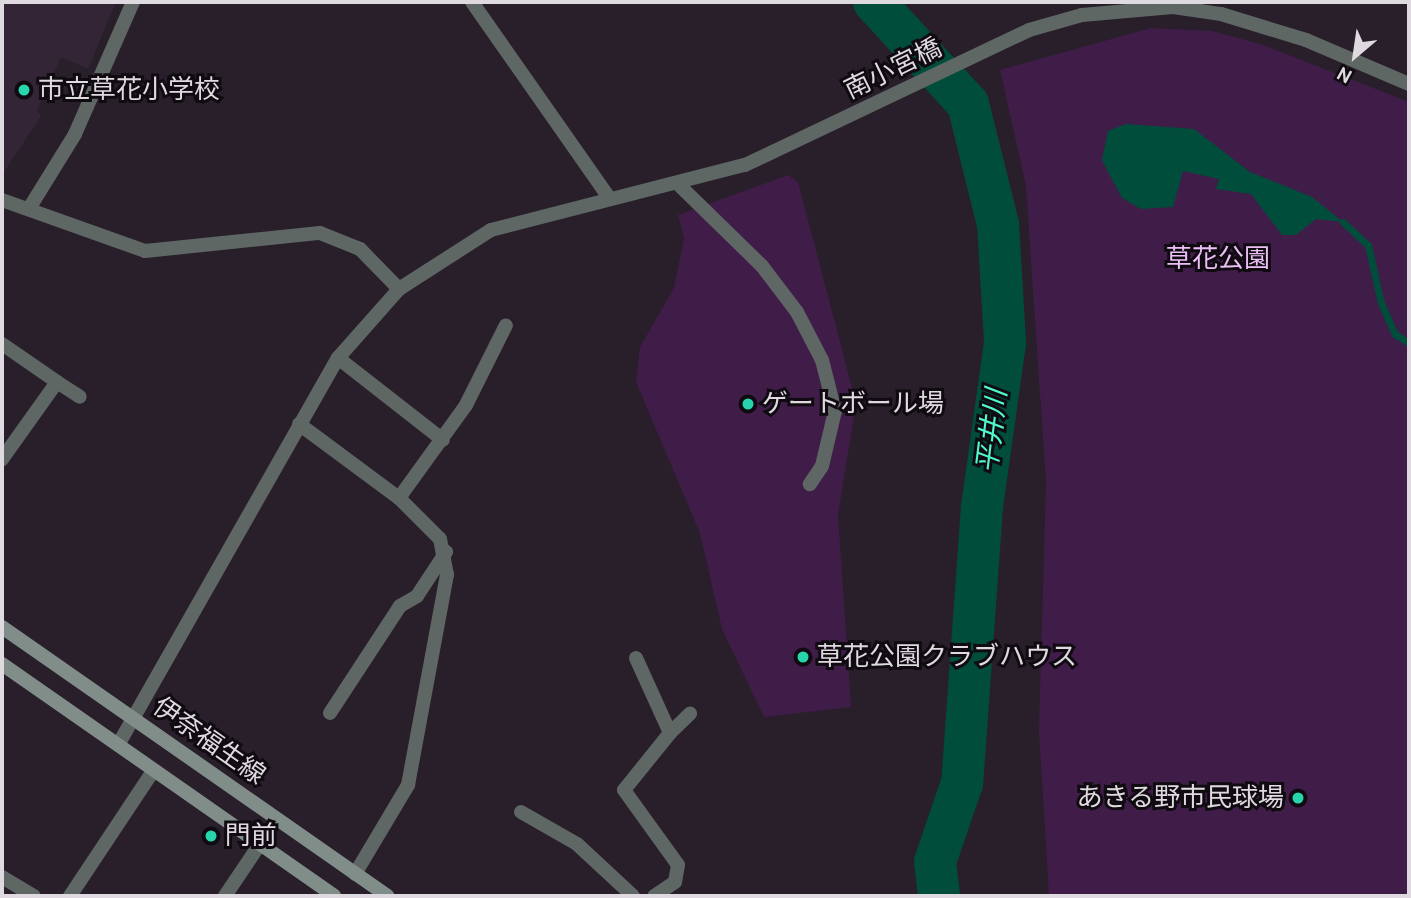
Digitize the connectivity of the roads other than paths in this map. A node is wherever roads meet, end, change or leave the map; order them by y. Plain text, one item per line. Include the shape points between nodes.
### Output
1 (133, 2) edge
2 (472, 2) edge
3 (1409, 84) edge
4 (678, 184) junction
5 (609, 198) junction
6 (2, 200) edge
7 (30, 207) junction
8 (399, 289) junction
9 (506, 325) dead end
10 (2, 344) edge
11 (338, 358) junction
12 (57, 382) junction
13 (80, 397) dead end
14 (299, 425) junction
15 (443, 440) junction
16 (2, 459) edge
17 (810, 484) dead end
18 (399, 498) junction
19 (446, 552) junction
20 (2, 627) edge
21 (636, 657) dead end
22 (2, 664) edge
23 (330, 713) dead end
24 (690, 714) dead end
25 (134, 718) junction
26 (670, 733) junction
27 (118, 745) junction
28 (153, 771) junction
29 (522, 812) dead end
30 (260, 844) junction
31 (355, 874) junction
32 (2, 877) edge
33 (34, 896) edge
34 (70, 896) edge
35 (225, 896) edge
36 (334, 896) edge
37 (387, 896) edge
38 (632, 896) edge
39 (654, 896) edge

1 - 7 street via 75,134
2 - 5 street
3 - 4 street, 南小宮橋 via 1262,23 1173,7 1082,15 990,49 745,165
4 - 5 street, 南小宮橋
4 - 17 street via 762,266 797,312 822,360 835,411 822,466
5 - 8 street, 南小宮橋 via 491,230
6 - 7 street
7 - 8 street via 145,251 320,233 360,249
8 - 11 street, 南小宮橋
9 - 15 street
10 - 12 street
11 - 14 street, 南小宮橋
11 - 15 street
12 - 13 street
12 - 16 street
14 - 18 street
14 - 25 street, 南小宮橋
15 - 18 street
18 - 19 street via 427,522
19 - 23 street via 417,596 400,606
19 - 31 street via 447,575 408,785
20 - 25 main road, 伊奈福生線
21 - 26 street
22 - 27 main road
24 - 26 street
25 - 27 street, 南小宮橋
25 - 31 main road, 伊奈福生線
26 - 39 street via 624,790 678,865 675,882
27 - 28 main road
28 - 30 main road
28 - 34 street
29 - 38 street via 577,844
30 - 35 street
30 - 36 main road
31 - 37 main road, 伊奈福生線
32 - 33 street

